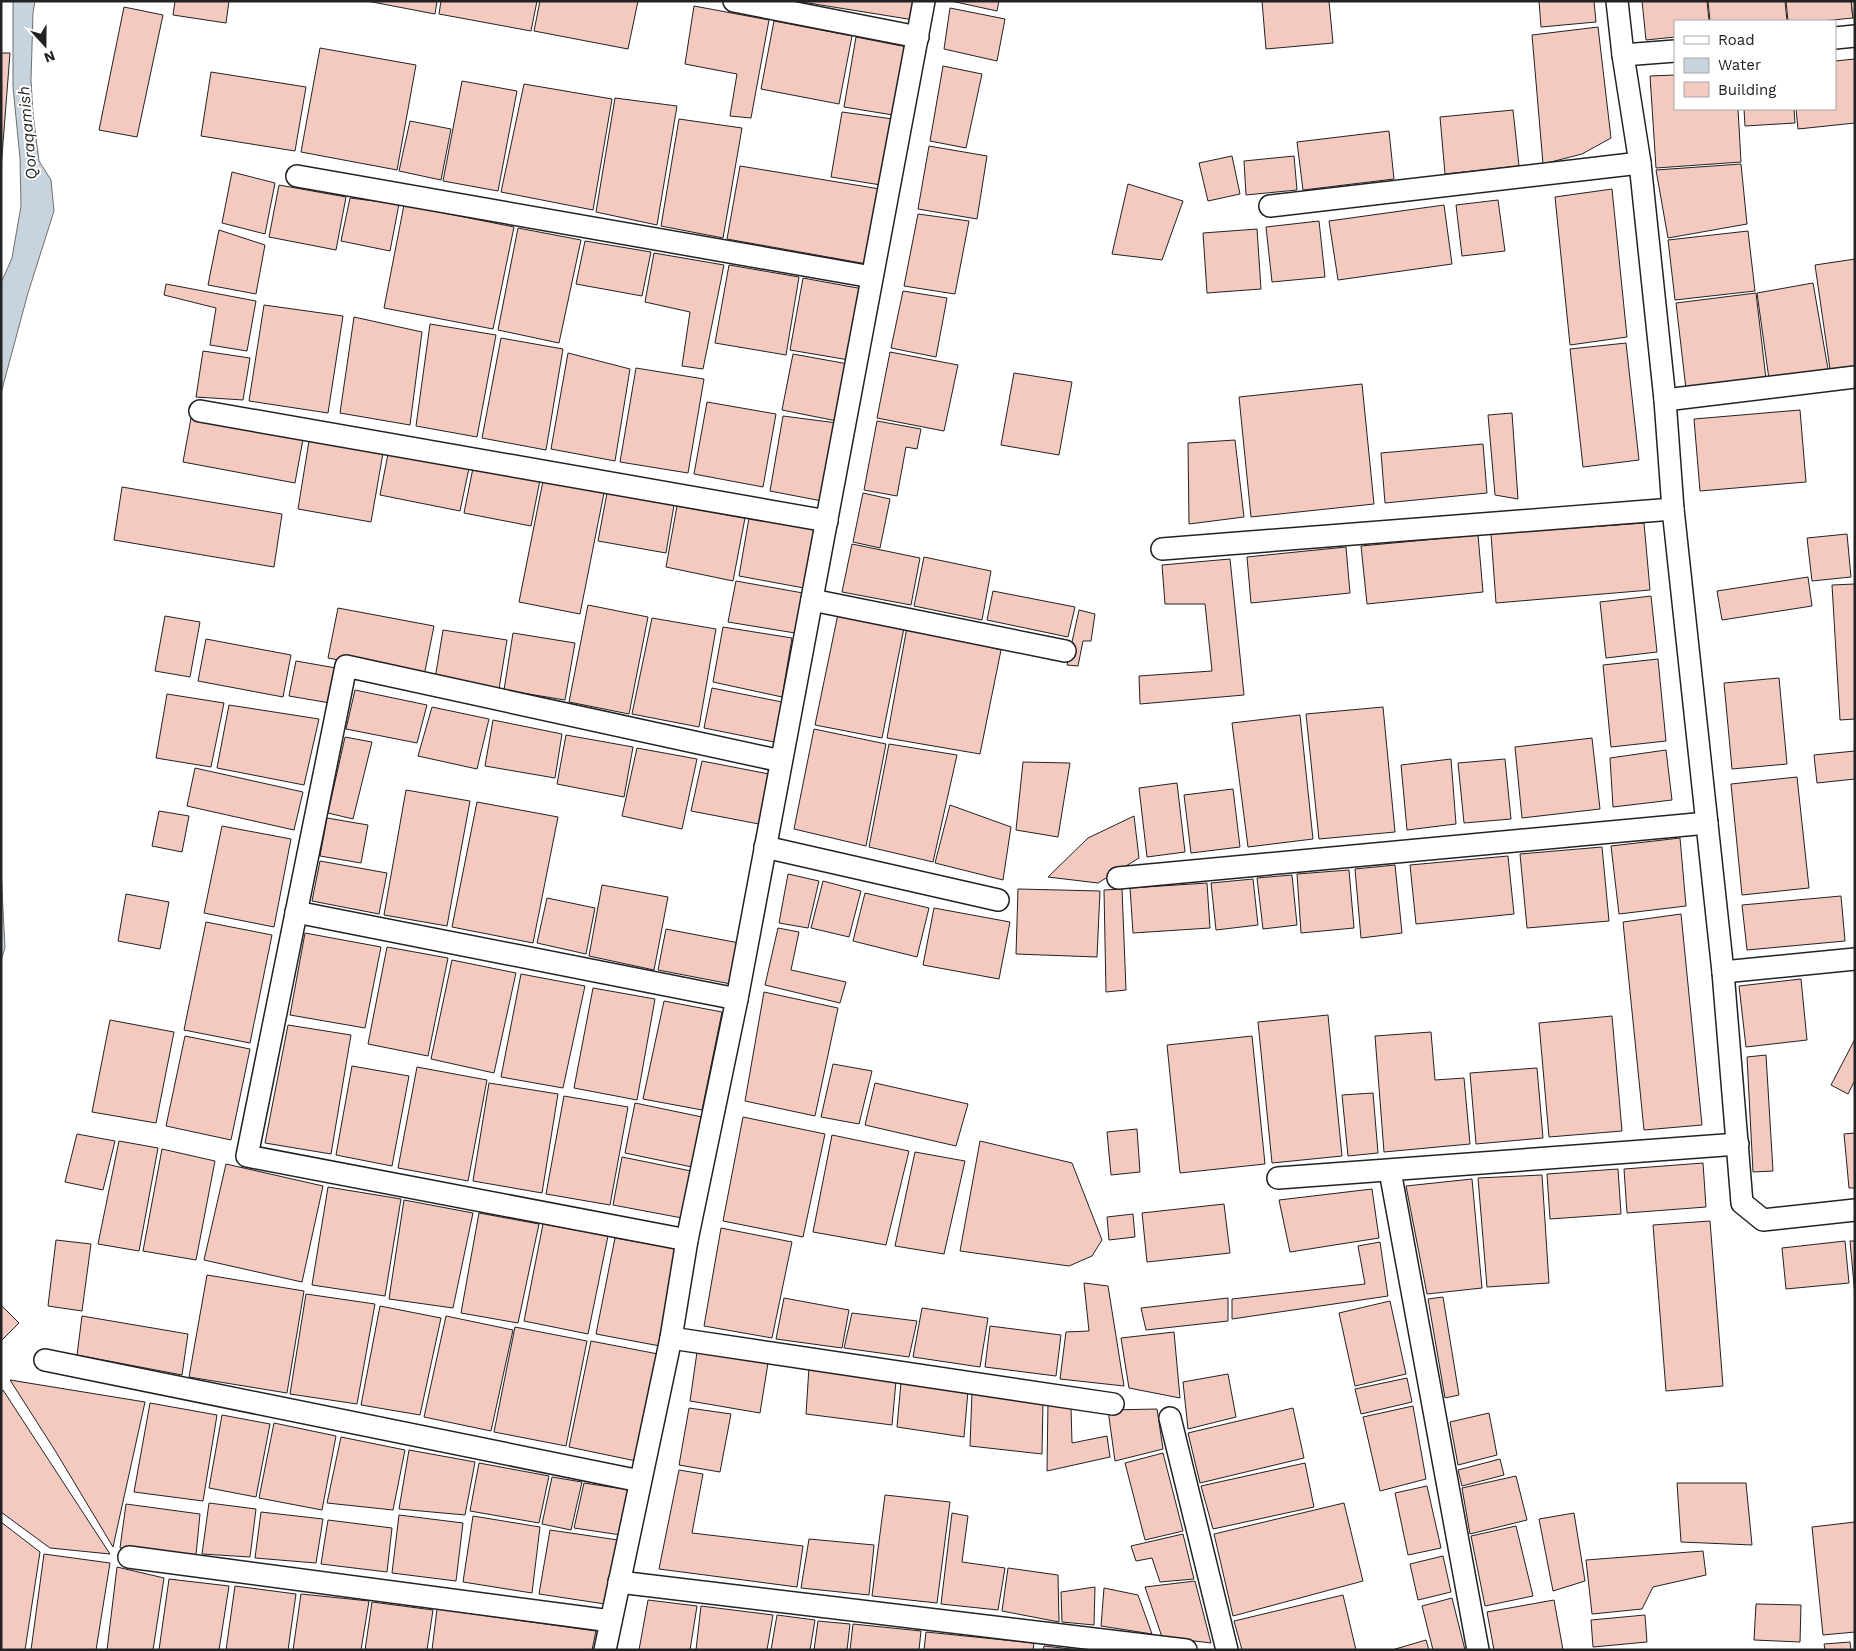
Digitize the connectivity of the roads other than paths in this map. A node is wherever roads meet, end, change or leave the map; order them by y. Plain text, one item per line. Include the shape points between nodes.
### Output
1 (734, 1) edge
2 (924, 1) edge
3 (1617, 1) edge
4 (1855, 36) edge
5 (918, 37) junction
6 (1836, 38) edge
7 (1674, 51) edge
8 (1623, 55) junction
9 (1640, 163) junction
10 (297, 176) dead end
11 (1270, 206) dead end
12 (872, 277) junction
13 (1855, 377) edge
14 (1665, 400) junction
15 (200, 411) dead end
16 (1673, 509) junction
17 (827, 521) junction
18 (1162, 548) dead end
19 (812, 600) junction
20 (1065, 651) dead end
21 (782, 761) junction
22 (1708, 823) junction
23 (765, 846) junction
24 (1118, 878) dead end
25 (998, 900) dead end
26 (296, 912) junction
27 (1855, 959) edge
28 (1723, 972) junction
29 (737, 998) junction
30 (1738, 1144) junction
31 (1390, 1171) junction
32 (1278, 1178) dead end
33 (1855, 1210) edge
34 (687, 1240) junction
35 (670, 1338) junction
36 (45, 1360) dead end
37 (1113, 1404) dead end
38 (1170, 1418) dead end
39 (640, 1481) junction
40 (129, 1557) dead end
41 (619, 1582) junction
42 (611, 1621) junction
43 (605, 1650) edge
44 (1186, 1650) edge
45 (1227, 1650) edge
46 (1478, 1650) edge

1 - 5 street
2 - 5 street
3 - 8 street
4 - 6 street
5 - 12 street
7 - 8 street
8 - 9 street
9 - 11 street
9 - 14 street
10 - 12 street
12 - 17 street
13 - 14 street
14 - 16 street
15 - 17 street
16 - 18 street
16 - 22 street
17 - 19 street
19 - 20 street
19 - 21 street
21 - 23 street
21 - 26 street via 346,666
22 - 24 street
22 - 28 street
23 - 25 street
23 - 29 street
26 - 29 street
26 - 34 street via 247,1156
27 - 28 street
28 - 30 street
29 - 34 street
30 - 31 street
30 - 33 street via 1742,1203 1763,1220
31 - 32 street
31 - 46 street
34 - 35 street
35 - 37 street
35 - 39 street
36 - 39 street
38 - 45 street
39 - 41 street
40 - 42 street
41 - 42 street
41 - 44 street
42 - 43 street

